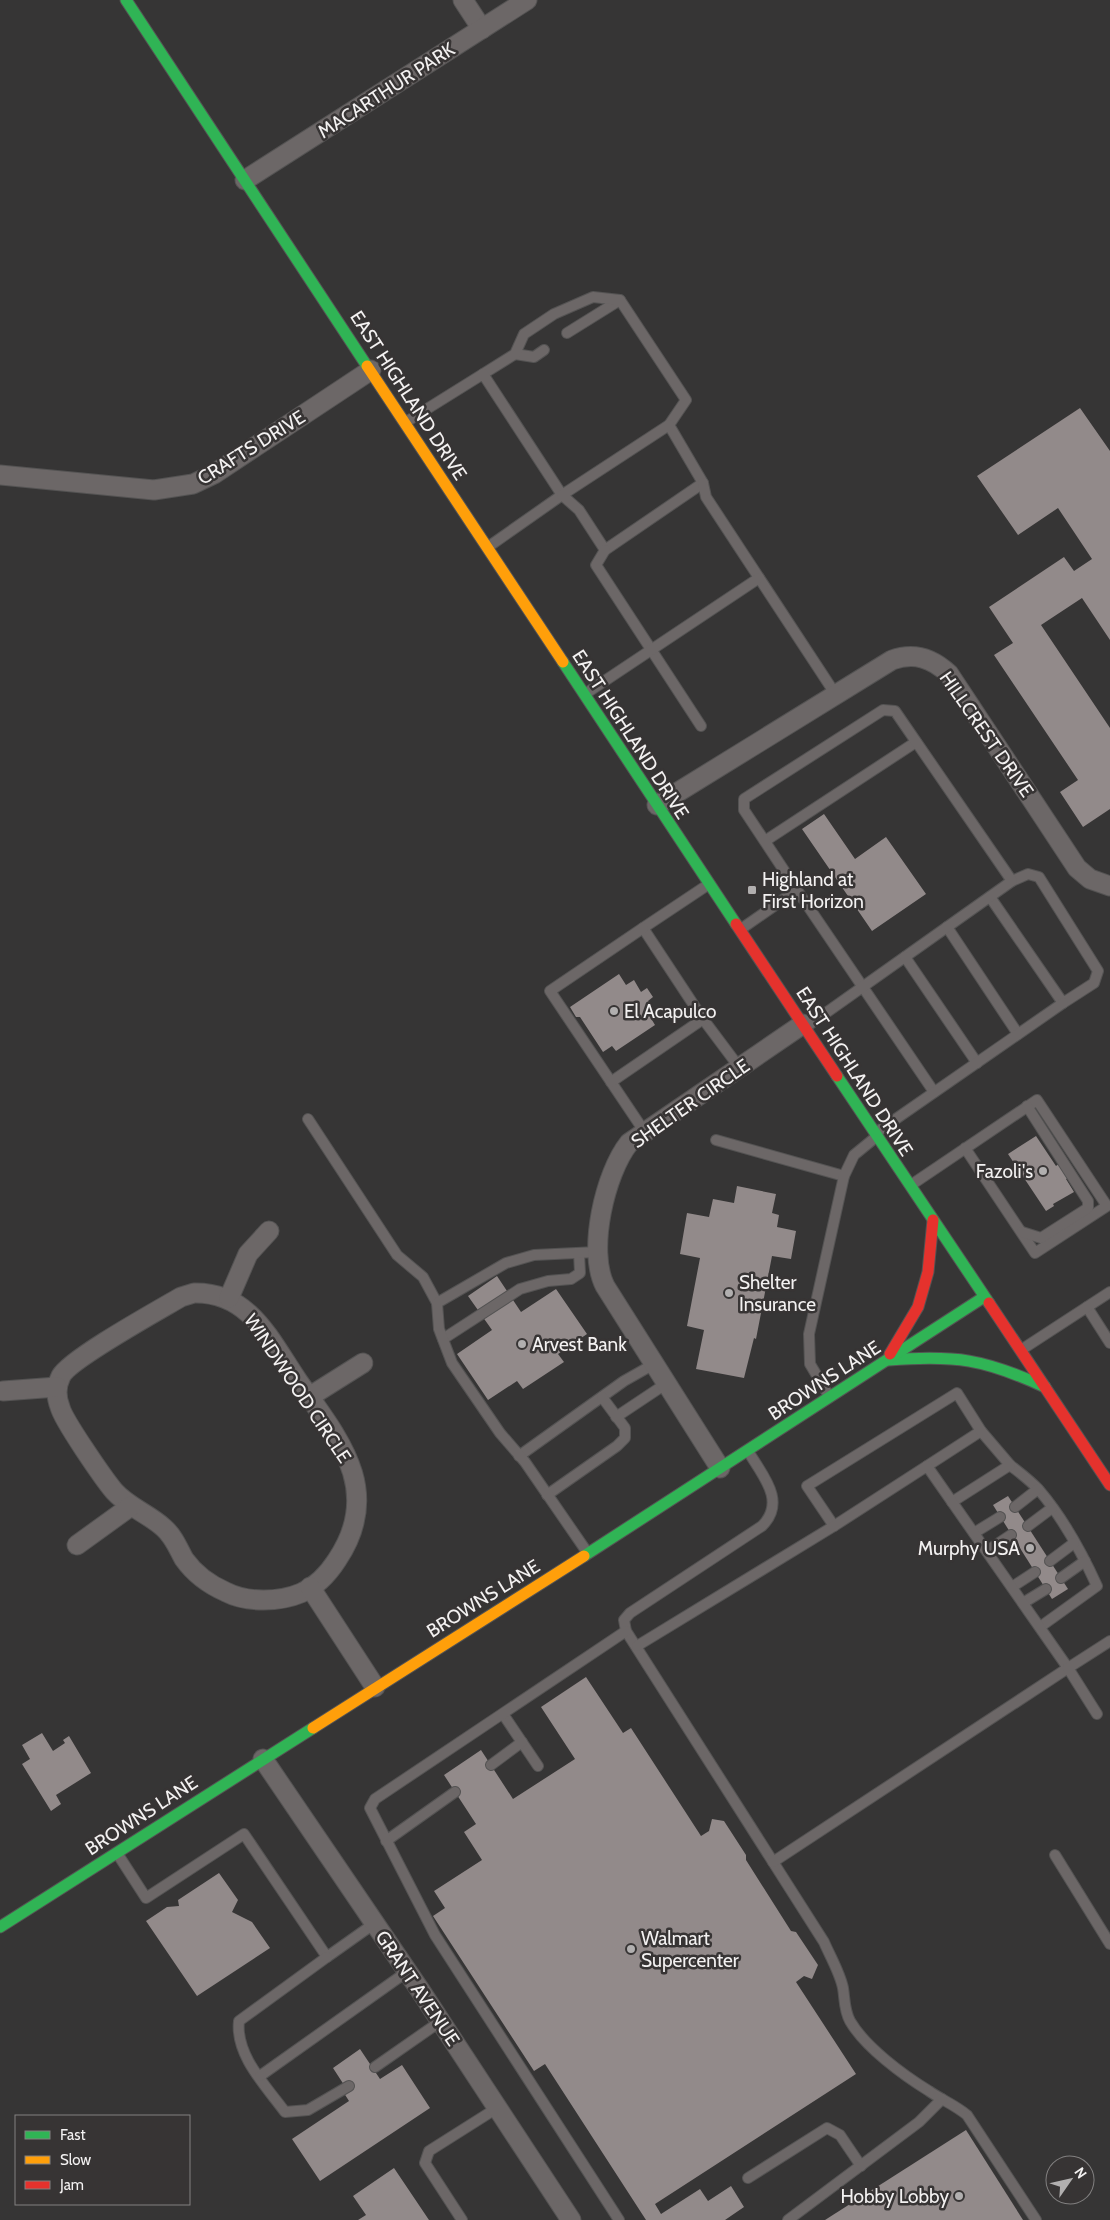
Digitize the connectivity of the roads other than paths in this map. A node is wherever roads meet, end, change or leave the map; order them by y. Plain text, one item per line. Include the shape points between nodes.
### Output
1 (126, 0) edge
2 (463, 0) edge
3 (527, 0) edge
4 (482, 30) junction
5 (245, 180) junction
6 (620, 300) junction
7 (567, 334) dead end
8 (544, 350) dead end
9 (515, 354) junction
10 (371, 370) junction
11 (483, 374) junction
12 (406, 422) junction
13 (669, 425) junction
14 (0, 475) edge
15 (703, 483) junction
16 (562, 495) junction
17 (487, 547) junction
18 (605, 550) junction
19 (759, 578) junction
20 (652, 650) junction
21 (585, 695) junction
22 (836, 695) junction
23 (702, 726) dead end
24 (916, 742) junction
25 (657, 805) junction
26 (765, 841) junction
27 (1012, 882) junction
28 (710, 884) junction
29 (1110, 886) edge
30 (798, 890) junction
31 (990, 897) junction
32 (947, 927) junction
33 (643, 928) junction
34 (741, 930) junction
35 (905, 957) junction
36 (862, 988) junction
37 (1063, 1003) junction
38 (703, 1019) junction
39 (805, 1026) junction
40 (1018, 1034) junction
41 (977, 1063) junction
42 (738, 1067) junction
43 (611, 1082) junction
44 (934, 1092) junction
45 (1027, 1106) junction
46 (308, 1119) dead end
47 (644, 1131) junction
48 (877, 1135) junction
49 (716, 1140) dead end
50 (965, 1148) junction
51 (844, 1176) junction
52 (910, 1185) junction
53 (933, 1220) junction
54 (269, 1231) dead end
55 (1021, 1231) junction
56 (588, 1253) junction
57 (1110, 1292) edge
58 (984, 1297) junction
59 (229, 1298) junction
60 (437, 1303) junction
61 (1087, 1308) junction
62 (443, 1339) junction
63 (1110, 1343) edge
64 (1020, 1351) junction
65 (887, 1360) junction
66 (363, 1363) dead end
67 (654, 1364) junction
68 (667, 1383) junction
69 (57, 1387) junction
70 (1045, 1387) junction
71 (2, 1391) dead end
72 (309, 1397) junction
73 (602, 1397) junction
74 (829, 1397) junction
75 (616, 1417) junction
76 (981, 1431) junction
77 (747, 1450) junction
78 (519, 1456) junction
79 (1010, 1465) junction
80 (927, 1466) junction
81 (720, 1468) junction
82 (1109, 1482) edge
83 (1038, 1489) junction
84 (548, 1495) junction
85 (952, 1502) junction
86 (131, 1506) junction
87 (1015, 1507) dead end
88 (1052, 1508) junction
89 (1000, 1517) dead end
90 (834, 1526) junction
91 (1028, 1526) dead end
92 (974, 1533) junction
93 (1011, 1535) dead end
94 (1074, 1543) junction
95 (76, 1545) dead end
96 (987, 1551) junction
97 (588, 1553) junction
98 (1050, 1561) dead end
99 (1086, 1561) junction
100 (1035, 1572) dead end
101 (1061, 1578) dead end
102 (310, 1587) junction
103 (1012, 1587) junction
104 (1046, 1589) dead end
105 (1023, 1603) junction
106 (1040, 1627) junction
107 (626, 1631) junction
108 (1110, 1641) edge
109 (637, 1646) junction
110 (1068, 1668) junction
111 (376, 1687) junction
112 (503, 1714) junction
113 (1098, 1714) dead end
114 (522, 1742) junction
115 (263, 1759) junction
116 (491, 1765) dead end
117 (538, 1766) dead end
118 (455, 1792) dead end
119 (386, 1841) junction
120 (116, 1852) junction
121 (1054, 1856) dead end
122 (773, 1862) junction
123 (375, 1923) junction
124 (0, 1927) edge
125 (1110, 1944) edge
126 (328, 1957) junction
127 (408, 1971) junction
128 (440, 2021) junction
129 (375, 2067) dead end
130 (260, 2076) junction
131 (349, 2086) dead end
132 (942, 2099) junction
133 (498, 2108) junction
134 (861, 2166) junction
135 (748, 2178) dead end
136 (564, 2218) edge
137 (462, 2220) edge
138 (619, 2220) edge
139 (788, 2220) edge
140 (1036, 2220) edge

1 - 5 main road, EAST HIGHLAND DRIVE
2 - 4 street
3 - 4 street, MACARTHUR PARK
4 - 5 street, MACARTHUR PARK
5 - 10 main road, EAST HIGHLAND DRIVE
6 - 7 lane
6 - 9 lane via 593,297 554,314 524,334
6 - 13 lane via 686,400
8 - 9 lane via 534,357
9 - 11 lane
10 - 12 main road, EAST HIGHLAND DRIVE
10 - 14 street, CRAFTS DRIVE via 214,474 193,484 154,490
11 - 12 lane
11 - 16 lane
12 - 17 main road, EAST HIGHLAND DRIVE
13 - 15 lane
13 - 16 lane
15 - 18 lane
15 - 19 lane via 706,497
16 - 17 lane
16 - 18 lane via 579,510
17 - 21 main road, EAST HIGHLAND DRIVE
18 - 20 lane via 596,565
19 - 20 lane
19 - 22 lane
20 - 21 lane
20 - 23 lane
21 - 25 main road, EAST HIGHLAND DRIVE
22 - 25 street, HILLCREST DRIVE
22 - 29 street, HILLCREST DRIVE via 892,660 905,656 918,656 941,667 949,674 1077,868 1090,879
24 - 26 lane
24 - 26 lane via 895,711 883,710 744,799 744,810
24 - 27 lane
25 - 28 main road, EAST HIGHLAND DRIVE
26 - 30 lane
27 - 31 lane
27 - 37 lane via 1028,874 1039,877 1098,971 1094,982
28 - 33 lane
28 - 34 main road, EAST HIGHLAND DRIVE
30 - 34 lane
30 - 36 lane
31 - 32 lane
31 - 37 lane
32 - 35 lane
32 - 40 lane
33 - 38 lane
33 - 43 lane via 550,991
34 - 39 main road, EAST HIGHLAND DRIVE
35 - 36 lane
35 - 41 lane
36 - 39 lane
36 - 44 lane
37 - 40 lane
38 - 42 lane
38 - 43 lane
39 - 42 street, SHELTER CIRCLE
39 - 48 main road, EAST HIGHLAND DRIVE
40 - 41 lane
41 - 44 lane
42 - 47 street, SHELTER CIRCLE
43 - 47 lane
44 - 48 lane
45 - 50 lane
45 - 55 lane via 1088,1201 1088,1208 1041,1238
45 - 55 lane via 1037,1100 1107,1206 1035,1253
46 - 60 lane via 397,1255 423,1278
47 - 56 street, SHELTER CIRCLE via 621,1153 597,1234
48 - 51 lane via 854,1155
48 - 52 main road, EAST HIGHLAND DRIVE
49 - 51 lane
50 - 52 lane
50 - 55 lane
51 - 74 lane via 809,1334 810,1364
52 - 53 main road, EAST HIGHLAND DRIVE
53 - 58 main road, EAST HIGHLAND DRIVE
53 - 65 main road via 928,1272 918,1307
54 - 59 street via 248,1254
56 - 60 lane via 534,1255 506,1262
56 - 62 lane via 580,1273 571,1279 520,1289
56 - 67 street, SHELTER CIRCLE via 597,1262 605,1286
57 - 61 lane
58 - 64 main road, EAST HIGHLAND DRIVE
58 - 65 main road, BROWNS LANE
59 - 69 street, WINDWOOD CIRCLE via 207,1293 181,1297 69,1366
59 - 72 street, WINDWOOD CIRCLE via 254,1317
60 - 62 lane
61 - 63 lane
61 - 64 lane
62 - 78 lane via 452,1363 500,1434
64 - 70 main road, EAST HIGHLAND DRIVE
65 - 70 main road via 943,1357 978,1361
65 - 74 main road, BROWNS LANE
66 - 72 street
67 - 68 street, SHELTER CIRCLE
67 - 73 lane via 624,1380
68 - 75 lane
68 - 81 street, SHELTER CIRCLE
69 - 71 street
69 - 86 street, WINDWOOD CIRCLE via 60,1410 114,1491
70 - 82 main road, EAST HIGHLAND DRIVE
72 - 102 street, WINDWOOD CIRCLE via 349,1458 357,1496 356,1519 345,1548 334,1567
73 - 75 lane
73 - 78 lane
74 - 77 main road, BROWNS LANE
75 - 84 lane via 624,1428 625,1438
76 - 79 lane
76 - 80 lane
76 - 90 lane via 957,1393 807,1486
77 - 81 main road, BROWNS LANE
77 - 107 lane via 775,1503 770,1517 762,1526 630,1613 624,1620
78 - 84 lane
79 - 83 lane
79 - 85 lane
80 - 85 lane
80 - 90 lane
81 - 97 main road, BROWNS LANE
83 - 87 lane
83 - 88 lane
84 - 97 lane
85 - 92 lane
86 - 95 street
86 - 102 street, WINDWOOD CIRCLE via 166,1529 185,1560 199,1575 228,1594 243,1599 283,1598
88 - 91 lane
88 - 94 lane
89 - 92 lane
90 - 109 lane
92 - 96 lane
93 - 96 lane
94 - 98 lane
94 - 99 lane
96 - 103 lane
97 - 111 main road, BROWNS LANE
99 - 101 lane
99 - 106 lane via 1096,1586
100 - 103 lane
102 - 111 street
103 - 105 lane
104 - 105 lane
105 - 106 lane
106 - 110 lane
107 - 109 lane
107 - 112 lane
108 - 110 lane
109 - 122 lane
110 - 113 lane
110 - 122 lane
111 - 115 main road, BROWNS LANE
112 - 114 lane
112 - 119 lane via 375,1799 370,1808
114 - 116 lane
114 - 117 lane
115 - 120 main road, BROWNS LANE
115 - 123 street, GRANT AVENUE
118 - 119 lane
119 - 138 lane via 435,1935
120 - 124 main road, BROWNS LANE
120 - 126 lane via 146,1898 244,1834
121 - 125 lane
122 - 132 lane via 824,1942 843,1988 843,2002 859,2036 916,2084
123 - 126 lane
123 - 127 street, GRANT AVENUE
126 - 130 lane via 239,2021 237,2036 244,2054
127 - 128 street, GRANT AVENUE
127 - 130 lane
128 - 129 lane
128 - 133 street, GRANT AVENUE
130 - 131 lane via 285,2112 308,2110
132 - 134 lane via 919,2122
132 - 140 lane via 967,2115
133 - 136 street, GRANT AVENUE
133 - 137 lane via 429,2151 425,2163
134 - 135 lane via 840,2135 827,2128
134 - 139 lane

